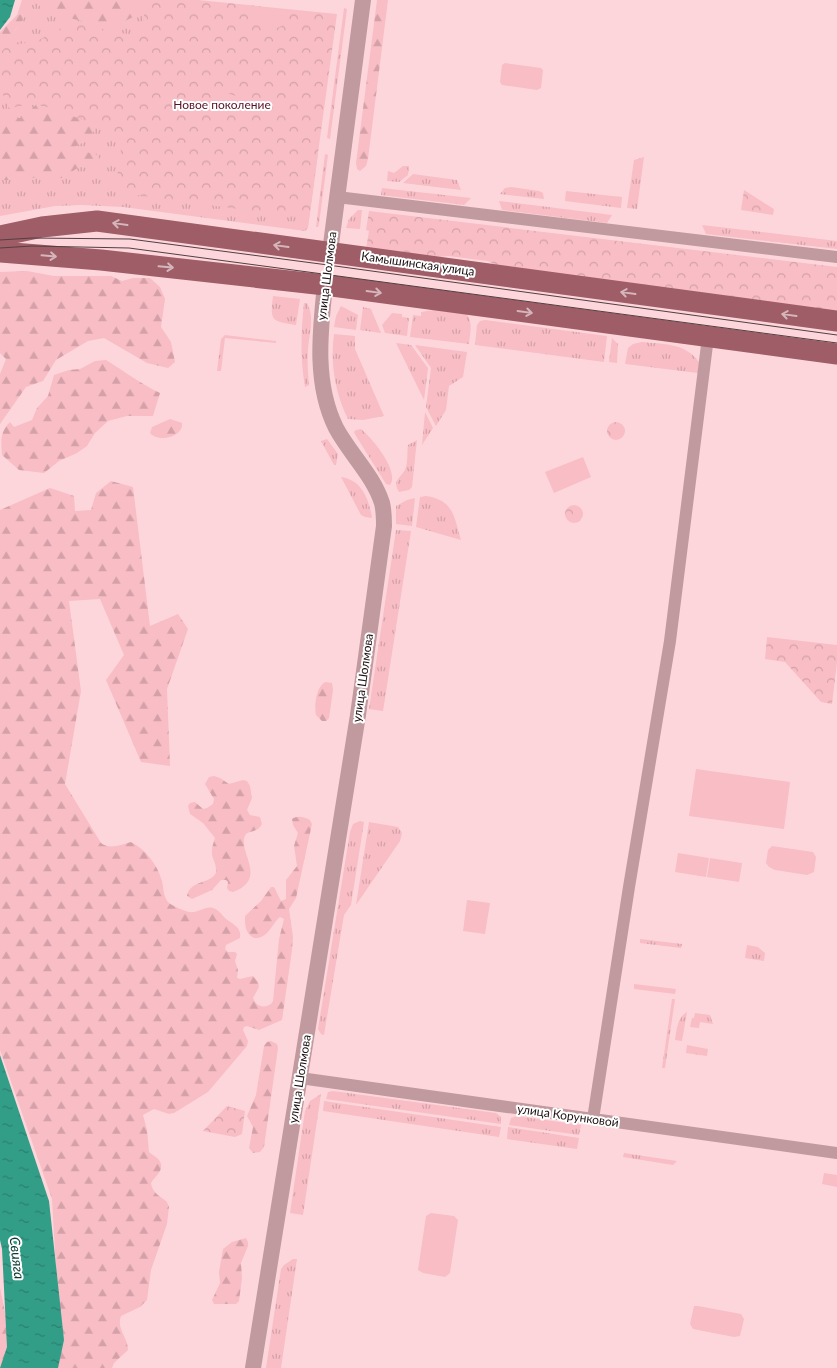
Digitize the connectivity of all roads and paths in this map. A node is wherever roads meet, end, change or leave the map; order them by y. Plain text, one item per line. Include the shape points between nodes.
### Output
1 (363, 0) edge
2 (337, 197) junction
3 (0, 236) edge
4 (0, 252) edge
5 (330, 252) junction
6 (837, 257) edge
7 (325, 285) junction
8 (837, 321) edge
9 (708, 337) junction
10 (837, 354) edge
11 (300, 1078) junction
12 (594, 1120) junction
13 (837, 1153) edge
14 (253, 1368) edge

1 - 2 street, улица Шолмова
2 - 5 street, улица Шолмова
2 - 6 street
5 -> 3 main road, Камышинская улица via 97,221
4 -> 7 main road
5 - 7 main road, улица Шолмова
8 -> 5 main road, Камышинская улица
7 -> 9 main road
7 - 11 street, улица Шолмова via 320,356 328,409 344,442 378,492 384,526
9 - 10 main road
9 - 12 street via 670,641
11 - 12 street, улица Корунковой
11 - 14 street, улица Шолмова
12 - 13 street, улица Корунковой

